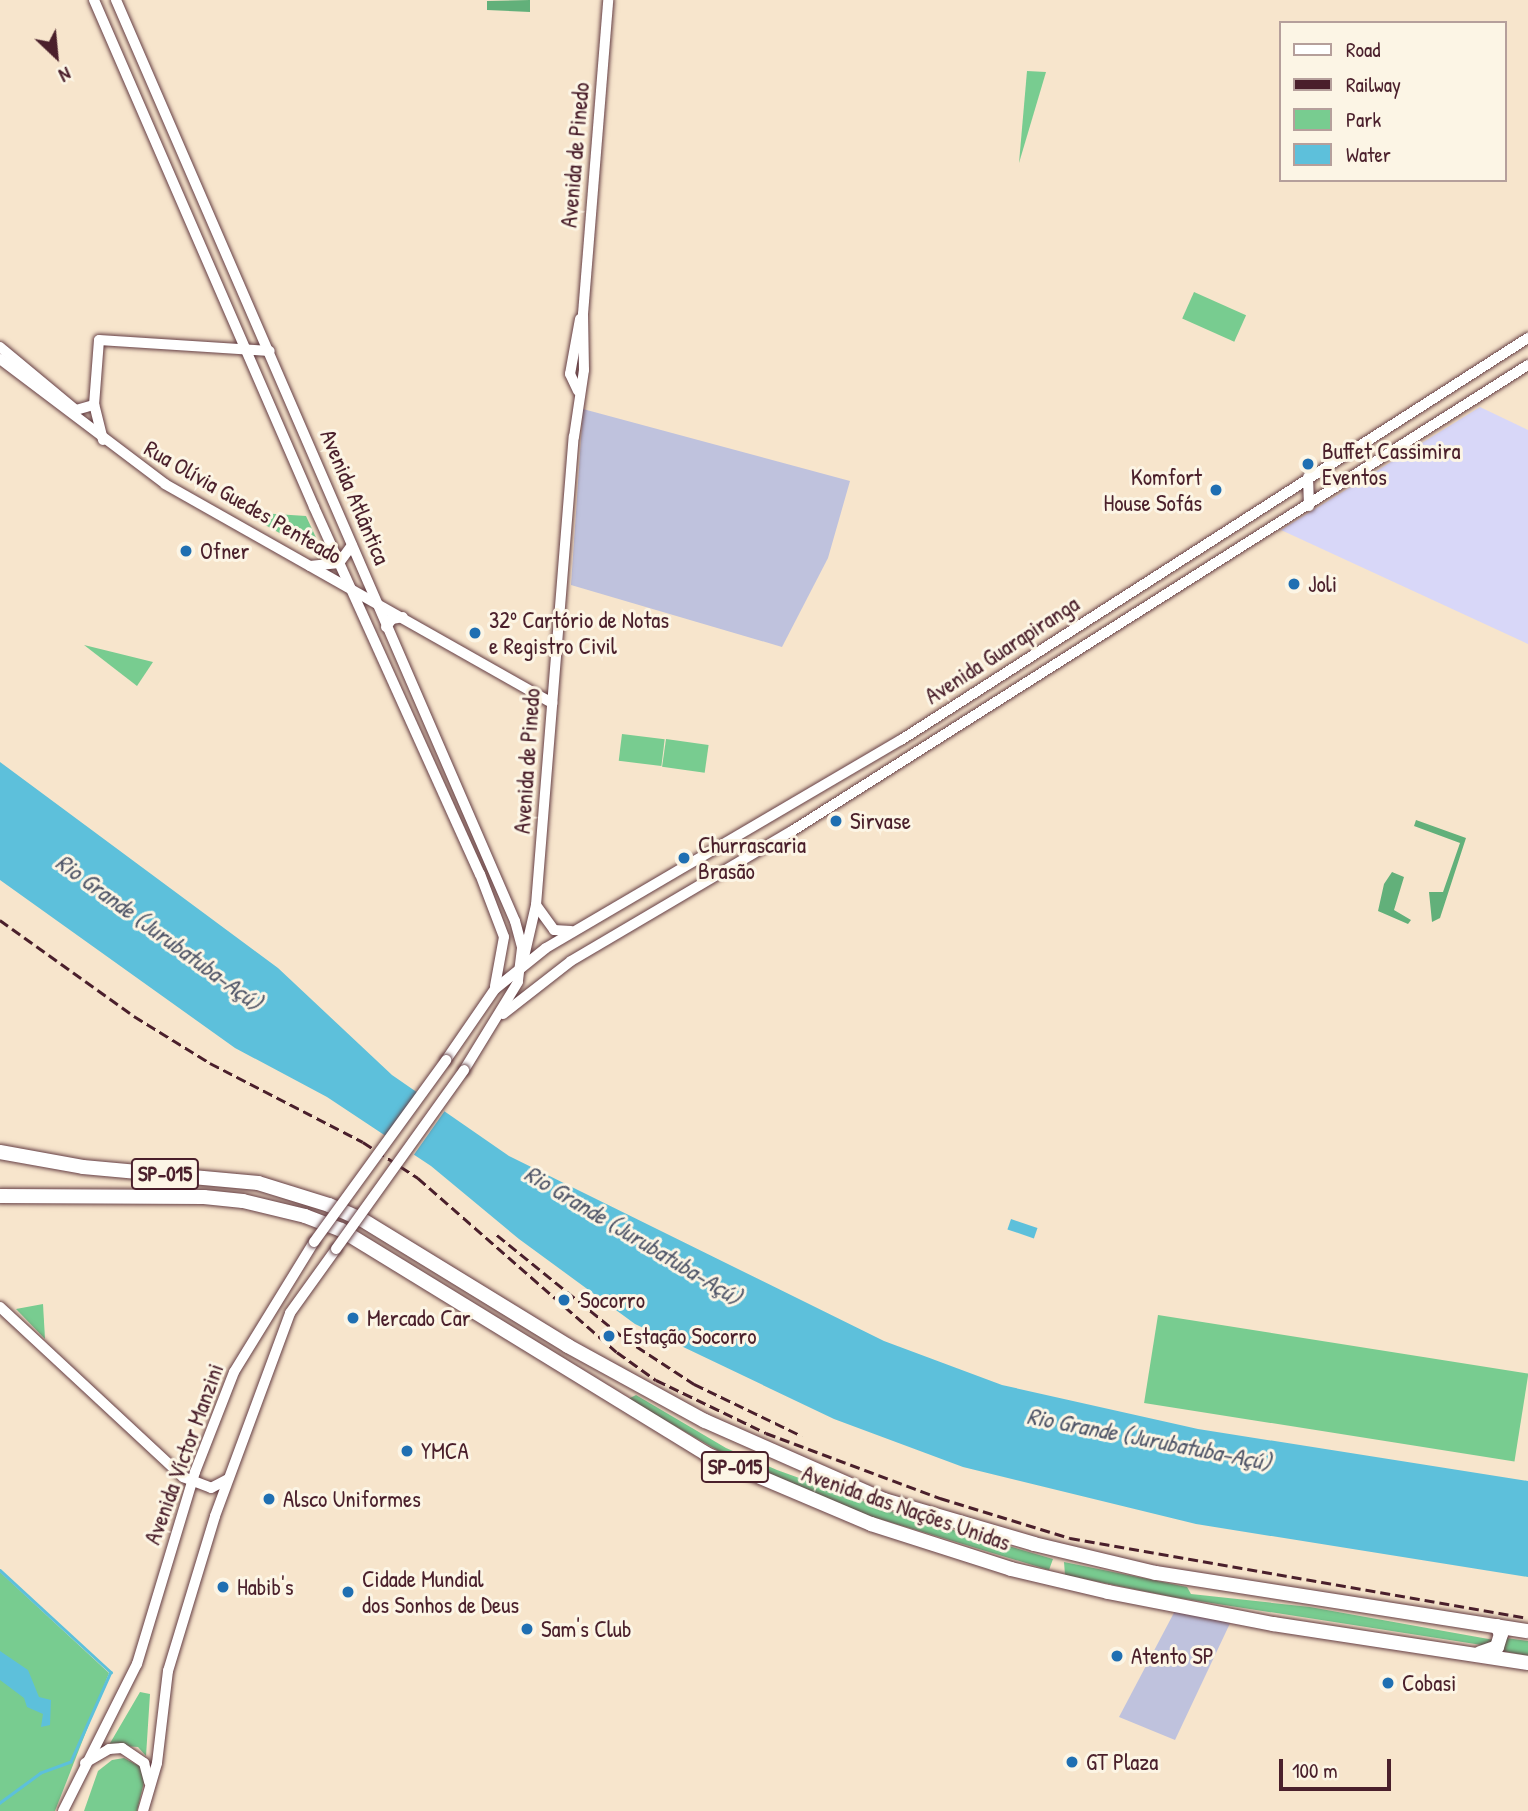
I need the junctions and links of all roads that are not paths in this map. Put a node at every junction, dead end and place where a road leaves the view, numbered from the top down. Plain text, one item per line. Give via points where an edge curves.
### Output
1 (94, 0) edge
2 (116, 0) edge
3 (608, 0) edge
4 (583, 314) junction
5 (1528, 338) edge
6 (0, 347) edge
7 (247, 348) junction
8 (270, 351) junction
9 (0, 359) edge
10 (1528, 365) edge
11 (578, 393) junction
12 (94, 405) junction
13 (105, 442) junction
14 (1308, 477) junction
15 (1309, 506) junction
16 (352, 545) junction
17 (339, 563) junction
18 (310, 566) junction
19 (350, 588) junction
20 (377, 603) junction
21 (403, 617) junction
22 (386, 627) junction
23 (552, 703) junction
24 (536, 905) junction
25 (578, 930) junction
26 (522, 963) junction
27 (495, 989) junction
28 (503, 1014) junction
29 (0, 1152) edge
30 (0, 1196) edge
31 (0, 1307) edge
32 (228, 1479) junction
33 (192, 1483) junction
34 (1497, 1626) junction
35 (1528, 1631) edge
36 (1475, 1653) junction
37 (1528, 1663) edge
38 (85, 1763) junction
39 (75, 1784) junction
40 (149, 1792) junction
41 (63, 1811) edge
42 (70, 1811) edge
43 (141, 1811) edge

1 - 7 main road, Avenida Atlântica
2 - 8 main road, Avenida Atlântica
3 - 4 main road, Avenida de Pinedo
4 - 11 main road, Avenida de Pinedo via 584,369
4 - 11 main road, Avenida de Pinedo via 570,374
5 - 14 main road, Avenida Guarapiranga
6 - 12 main road via 76,410
7 - 8 main road
7 - 12 main road via 99,340
7 - 17 main road, Avenida Atlântica
8 - 16 main road, Avenida Atlântica
9 - 13 main road, Rua Olívia Guedes Penteado
10 - 15 main road, Avenida Guarapiranga
11 - 23 main road, Avenida de Pinedo
12 - 13 main road
13 - 18 main road, Rua Olívia Guedes Penteado via 165,484
14 - 15 main road
14 - 25 main road, Avenida Guarapiranga via 901,740
15 - 28 main road, Avenida Guarapiranga via 792,831 571,961
16 - 17 main road
16 - 20 main road, Avenida Atlântica
17 - 18 main road
17 - 19 main road, Avenida Atlântica
18 - 19 main road, Rua Olívia Guedes Penteado
19 - 20 main road, Rua Olívia Guedes Penteado
19 - 27 main road, Avenida Atlântica via 501,925 504,950
20 - 21 main road, Rua Olívia Guedes Penteado
20 - 22 main road, Avenida Atlântica
21 - 22 main road via 392,619
21 - 23 main road, Rua Olívia Guedes Penteado
22 - 26 main road, Avenida Atlântica via 515,921
23 - 24 main road, Avenida de Pinedo
24 - 25 main road via 554,930
24 - 26 main road, Avenida de Pinedo
25 - 26 main road, Avenida Guarapiranga
26 - 27 main road, Avenida Guarapiranga
26 - 28 main road, Avenida Atlântica
27 - 33 main road, Avenida Víctor Manzini, bridge via 314,1242 244,1351
28 - 32 main road, bridge via 290,1313
29 - 34 highway, Avenida das Nações Unidas / SP-015 via 83,1167 258,1184 329,1205 361,1219 568,1346 694,1415 884,1500 1034,1544 1156,1573
30 - 36 highway, Avenida das Nações Unidas / SP-015 via 204,1197 243,1200 305,1216 341,1230 706,1454 871,1524 1011,1569 1098,1590 1298,1628
31 - 33 main road
32 - 33 main road via 211,1488
32 - 40 main road via 168,1671
33 - 38 main road, Avenida Víctor Manzini via 137,1664
34 - 35 highway, Avenida das Nações Unidas / SP-015
34 - 36 highway via 1501,1634 1497,1647
36 - 37 highway, Avenida das Nações Unidas / SP-015
38 - 39 main road, Avenida Víctor Manzini
38 - 40 main road via 109,1749 133,1751 144,1763
39 - 41 main road
39 - 42 main road
40 - 43 main road

